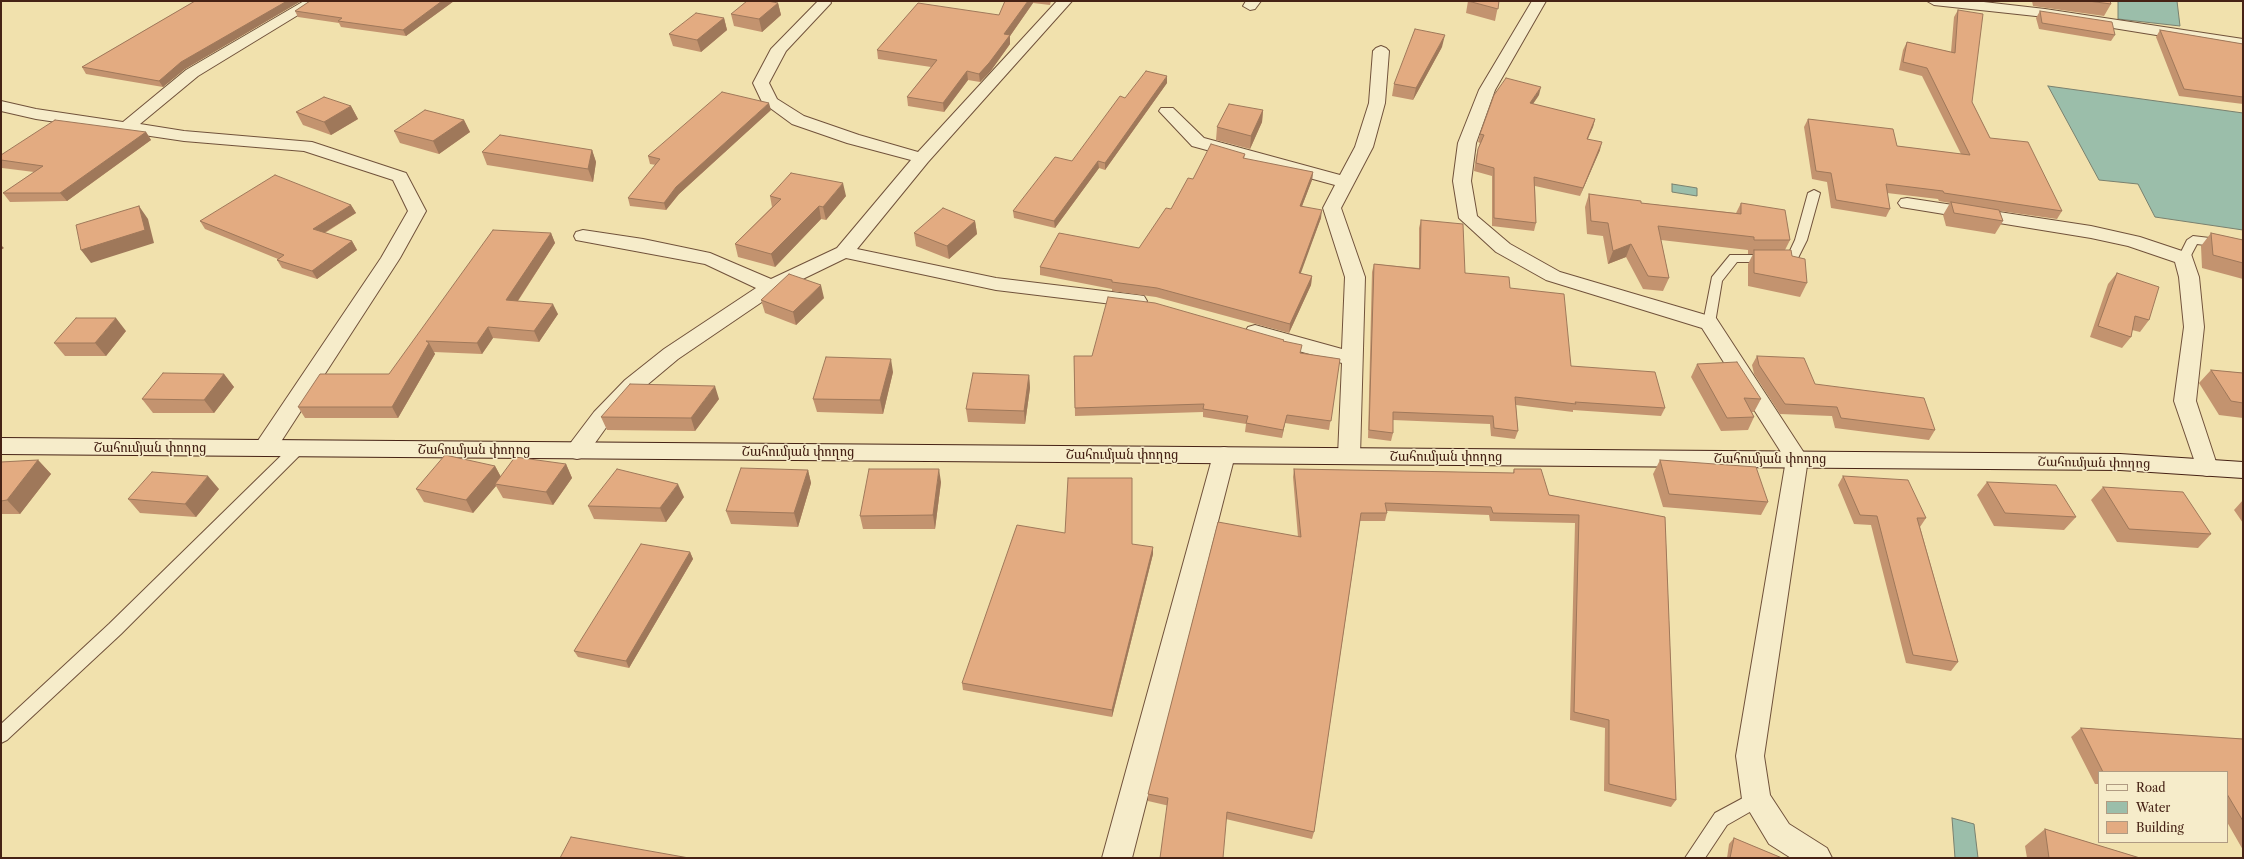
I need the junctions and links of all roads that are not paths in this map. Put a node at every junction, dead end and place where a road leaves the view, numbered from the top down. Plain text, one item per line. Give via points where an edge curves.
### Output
1 (314, 1) edge
2 (1065, 1) edge
3 (1539, 1) edge
4 (1934, 1) edge
5 (824, 3) dead end
6 (2243, 44) edge
7 (1381, 51) dead end
8 (1, 106) edge
9 (1167, 111) dead end
10 (127, 127) junction
11 (922, 158) junction
12 (1345, 182) junction
13 (1814, 193) dead end
14 (1907, 203) dead end
15 (583, 236) dead end
16 (2243, 246) edge
17 (844, 252) junction
18 (2184, 258) junction
19 (771, 287) junction
20 (1156, 304) edge
21 (1709, 322) junction
22 (1239, 327) edge
23 (1352, 359) junction
24 (1, 446) edge
25 (265, 448) junction
26 (297, 449) junction
27 (577, 450) junction
28 (1224, 455) junction
29 (1349, 456) junction
30 (1797, 459) junction
31 (2207, 468) junction
32 (2243, 470) edge
33 (1, 735) edge
34 (1756, 799) junction
35 (1117, 858) edge
36 (1694, 858) edge
37 (1817, 858) edge

1 - 10 street via 192,73
2 - 11 street
3 - 21 street via 1487,90 1467,144 1462,181 1468,218 1503,248 1554,276
4 - 6 street via 2045,13
5 - 11 street via 779,49 761,83 770,102 798,120 852,139
7 - 12 street via 1377,103 1373,118 1364,147
8 - 10 street via 36,114
9 - 12 street via 1198,142
10 - 25 street via 184,136 306,146 400,177 417,212 390,258
11 - 17 street
12 - 23 street via 1332,208 1355,277
13 - 21 lane via 1801,240 1792,259 1734,258 1716,280
14 - 18 street via 2091,232 2133,241
15 - 19 street via 710,259
16 - 18 lane via 2192,240
17 - 19 street
17 - 20 street via 996,284
18 - 31 street via 2189,277 2194,327 2185,401
19 - 27 street via 671,354 632,384
21 - 30 street
22 - 23 street
23 - 29 street
24 - 25 street, Շահումյան փողոց
25 - 26 street, Շահումյան փողոց
26 - 27 street, Շահումյան փողոց
26 - 33 lane via 121,623
27 - 28 street, Շահումյան փողոց
28 - 29 street, Շահումյան փողոց
28 - 35 street
29 - 30 street, Շահումյան փողոց
30 - 31 street, Շահումյան փողոց via 2120,462
30 - 34 street via 1750,756
31 - 32 street, Շահումյան փողոց
34 - 36 lane via 1721,819
34 - 37 street via 1779,834

